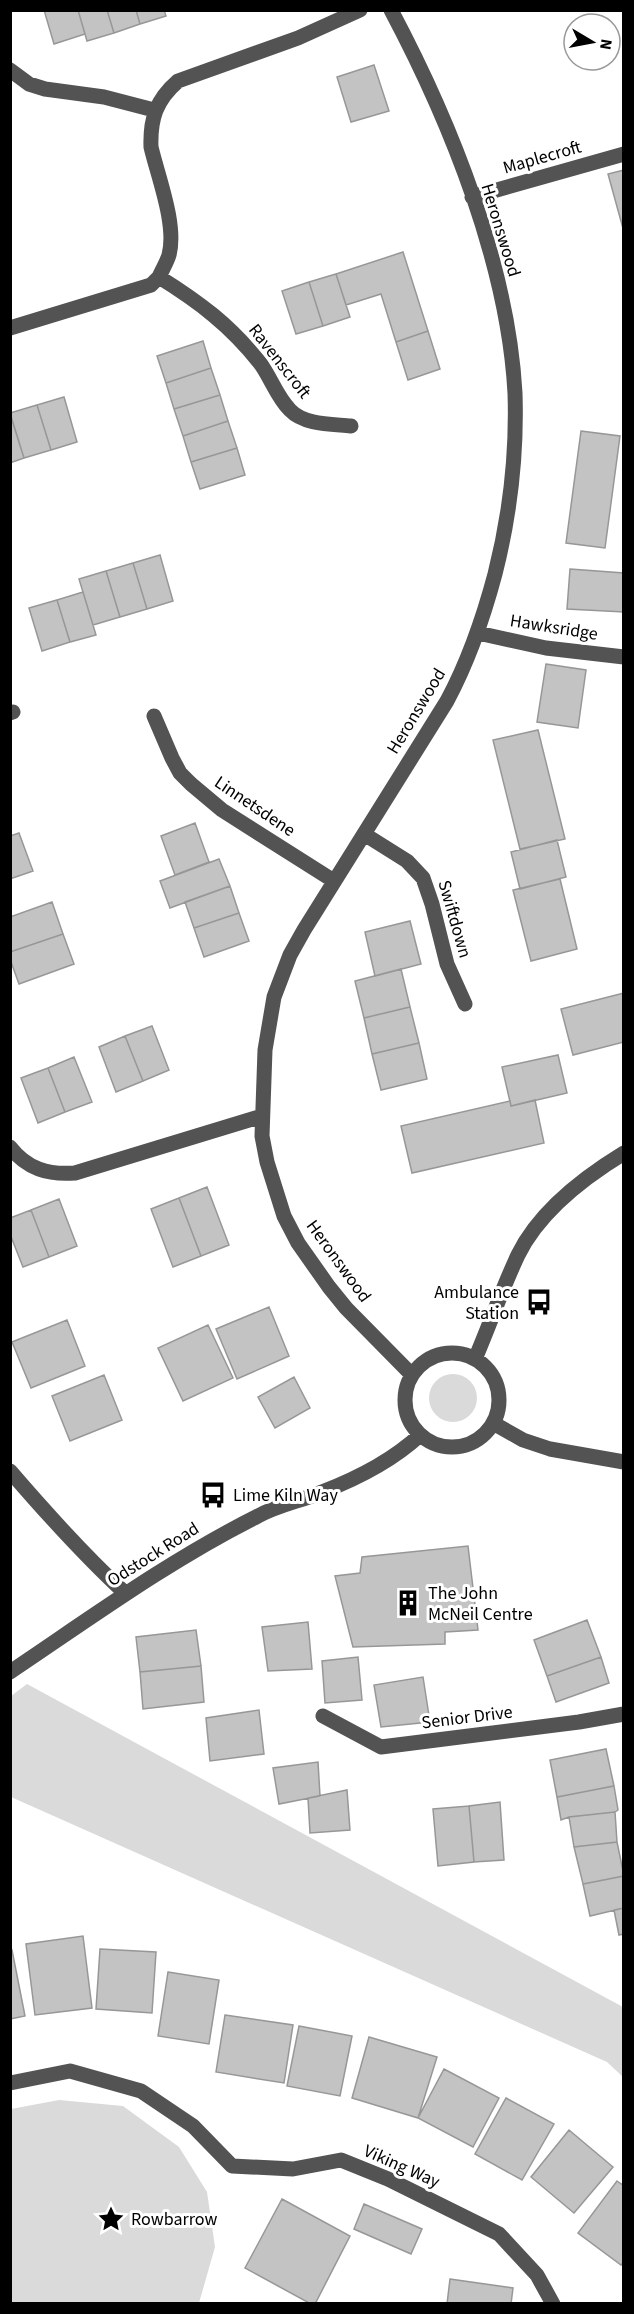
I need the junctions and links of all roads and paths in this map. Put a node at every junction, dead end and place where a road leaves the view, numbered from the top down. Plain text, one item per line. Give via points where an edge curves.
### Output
1 (360, 10) edge
2 (391, 10) edge
3 (10, 70) edge
4 (154, 110) junction
5 (624, 154) edge
6 (472, 197) junction
7 (159, 277) junction
8 (10, 328) edge
9 (351, 426) dead end
10 (478, 633) junction
11 (624, 657) edge
12 (154, 716) dead end
13 (364, 834) junction
14 (334, 881) junction
15 (465, 1004) dead end
16 (262, 1116) junction
17 (10, 1147) edge
18 (624, 1153) edge
19 (475, 1359) junction
20 (412, 1375) junction
21 (493, 1423) junction
22 (420, 1435) junction
23 (624, 1462) edge
24 (10, 1471) edge
25 (125, 1593) junction
26 (10, 1672) edge
27 (624, 1714) edge
28 (323, 1716) dead end
29 (10, 2083) edge
30 (553, 2304) edge

1 - 4 street via 298,38 177,81
2 - 6 street, Heronswood via 418,60
3 - 4 street via 29,84 45,89 104,97
4 - 7 street via 151,147 171,240
5 - 6 street, Maplecroft
6 - 10 street, Heronswood via 508,330 515,424 507,518
7 - 8 street via 151,285
7 - 9 street, Ravenscroft via 231,329 261,364 290,411 309,421
10 - 11 street, Hawksridge via 546,648
10 - 13 street, Heronswood via 447,701
12 - 14 street, Linnetsdene via 172,758 191,784 222,810
13 - 14 street, Heronswood
13 - 15 street, Swiftdown via 407,861 423,878 447,964
14 - 16 street, Heronswood via 299,938 274,997 265,1050
16 - 17 street via 75,1173 42,1172
16 - 20 street, Heronswood via 267,1162 284,1216 298,1243 346,1308
18 - 19 street via 580,1183 531,1235 519,1254
19 - 20 street via 461,1353 433,1356
19 - 21 street via 490,1374 499,1394
20 - 22 street via 404,1400 412,1425
21 - 22 street via 479,1438 460,1446 446,1447
21 - 23 street via 523,1440 550,1449
22 - 25 street, Odstock Road via 358,1476 260,1514
24 - 25 street via 50,1518
25 - 26 street, Odstock Road
27 - 28 street, Senior Drive via 381,1747
29 - 30 street, Viking Way via 70,2071 141,2091 193,2126 232,2166 293,2169 341,2160 388,2179 499,2234 537,2275

